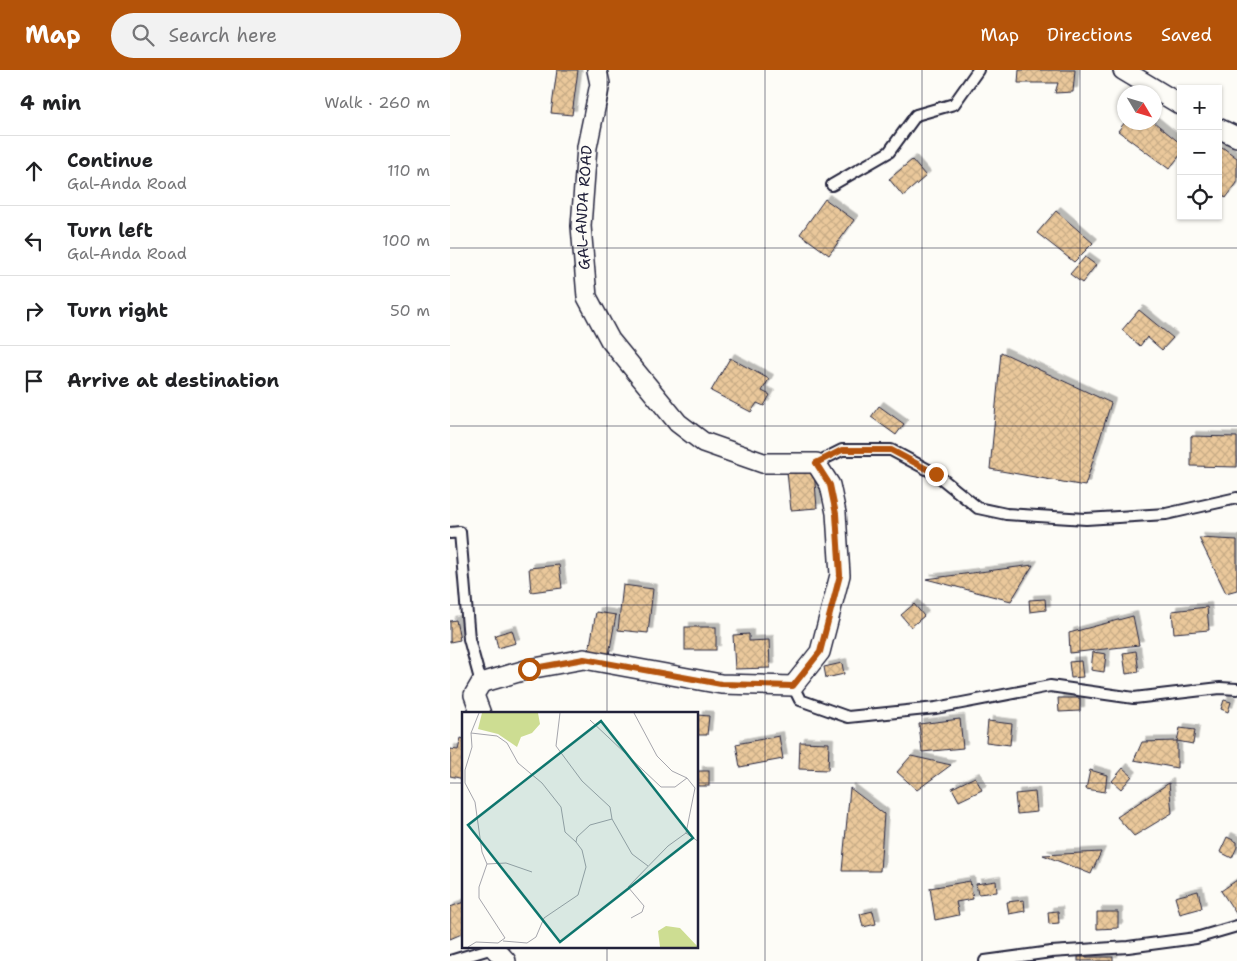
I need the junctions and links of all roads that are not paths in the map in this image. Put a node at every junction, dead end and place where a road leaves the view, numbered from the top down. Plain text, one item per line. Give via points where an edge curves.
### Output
1 (597, 70) edge
2 (978, 70) edge
3 (1123, 70) edge
4 (1177, 104) edge
5 (1222, 130) edge
6 (1237, 137) edge
7 (832, 185) dead end
8 (816, 463) junction
9 (1237, 498) edge
10 (450, 534) edge
11 (481, 683) junction
12 (793, 686) junction
13 (1237, 689) edge
14 (480, 712) edge
15 (1237, 926) edge
16 (490, 948) edge
17 (494, 948) edge
18 (450, 961) edge
19 (506, 961) edge
20 (985, 961) edge

1 - 8 street, GAL-ANDA ROAD via 600,84 587,147 581,226 587,297 610,340 678,423 703,442 763,463
2 - 7 lane via 954,104 916,115 889,152
3 - 4 street
5 - 6 street
8 - 9 lane via 842,450 891,450 936,474 978,508 1006,514 1086,519 1166,514
8 - 12 street via 830,485 836,514 840,575 820,652
10 - 11 lane via 460,532 469,640
11 - 12 street via 529,669 584,659 721,684
11 - 14 street via 474,694
12 - 13 lane via 800,700 848,717 936,708 1050,686 1134,698
15 - 20 lane via 1196,938
16 - 18 lane
17 - 19 street

